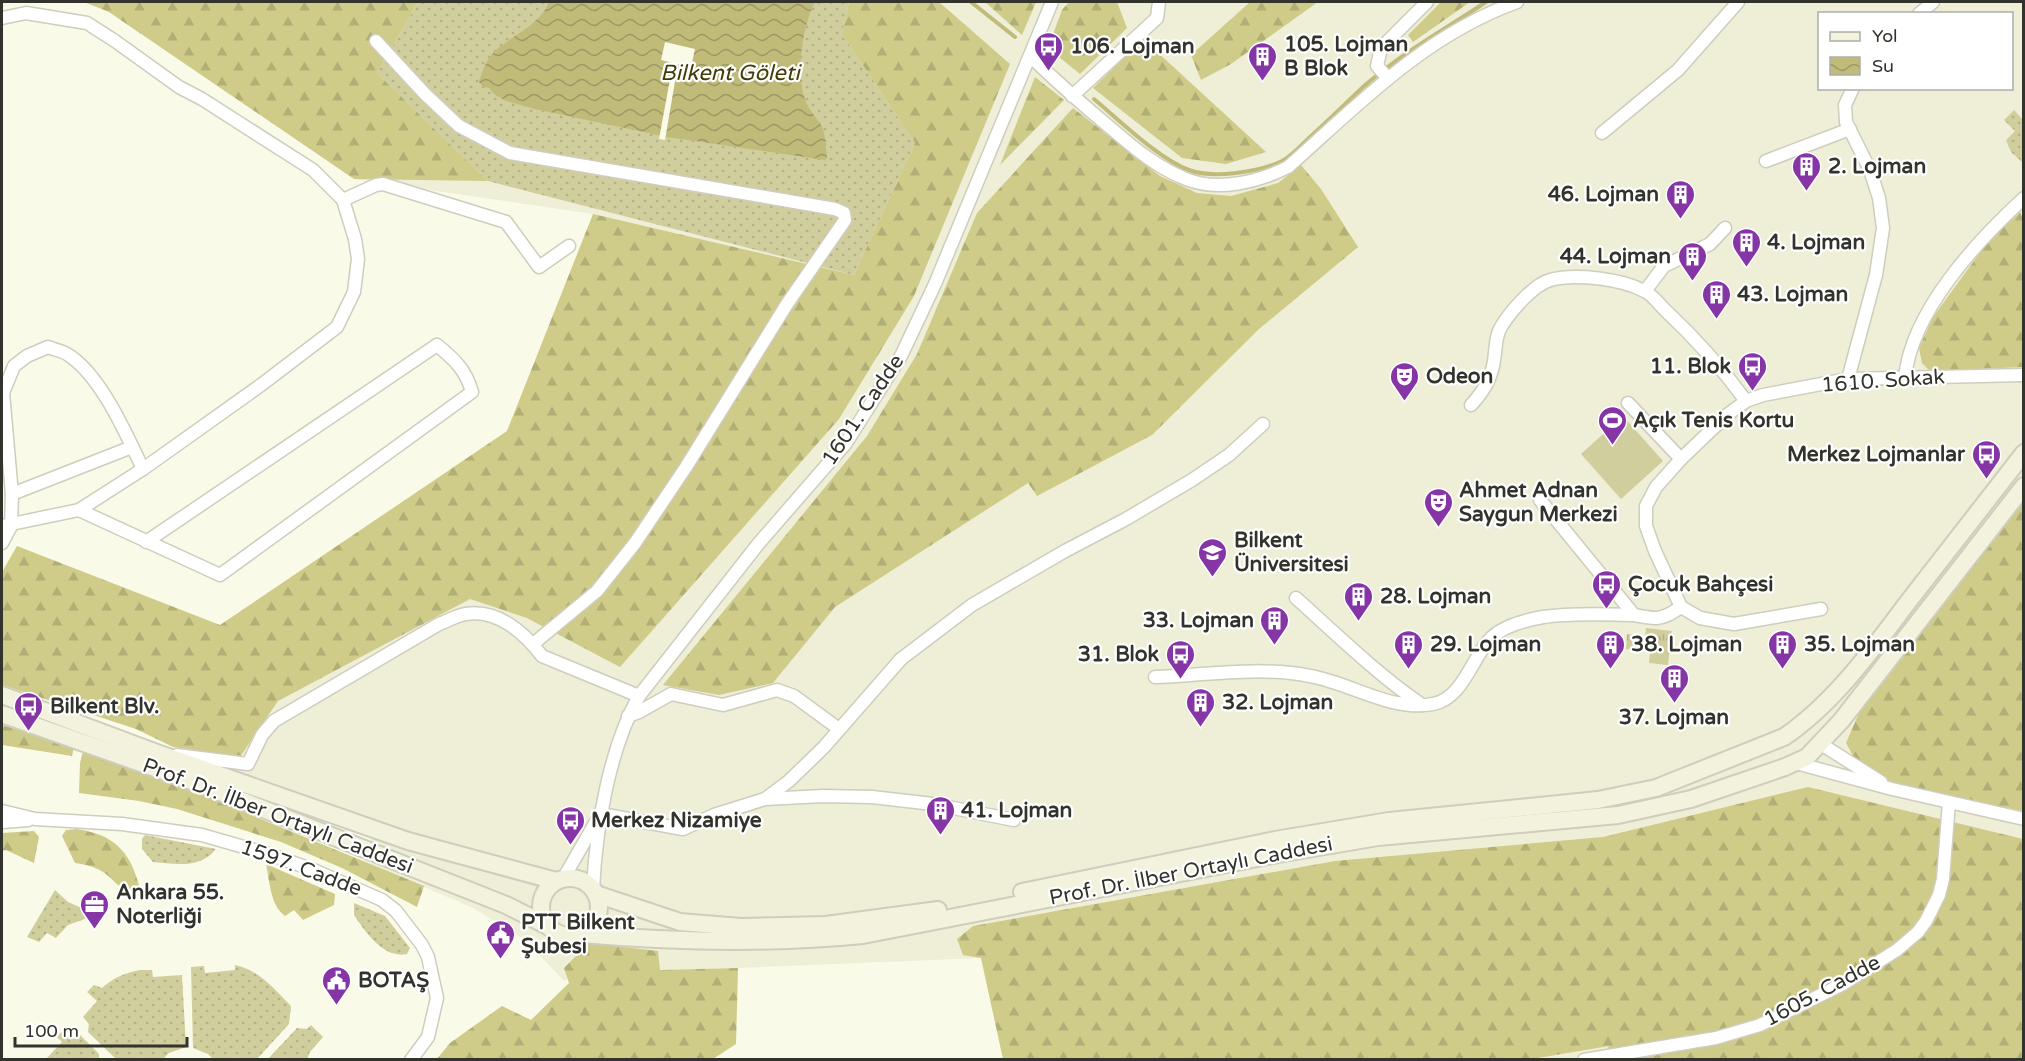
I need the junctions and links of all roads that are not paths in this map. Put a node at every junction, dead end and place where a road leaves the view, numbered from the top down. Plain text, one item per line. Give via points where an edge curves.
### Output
1 (1052, 2) edge
2 (1159, 2) edge
3 (1427, 2) edge
4 (1517, 2) edge
5 (1738, 2) edge
6 (1934, 2) edge
7 (1922, 12) edge
8 (2, 18) edge
9 (376, 41) dead end
10 (1030, 56) junction
11 (1383, 72) junction
12 (1852, 90) edge
13 (1072, 96) junction
14 (1850, 129) junction
15 (1602, 133) dead end
16 (1766, 161) dead end
17 (2024, 198) edge
18 (343, 200) junction
19 (1725, 228) dead end
20 (569, 246) dead end
21 (1645, 291) junction
22 (2024, 375) edge
23 (1905, 378) junction
24 (1848, 379) junction
25 (1746, 401) junction
26 (1628, 404) dead end
27 (1471, 405) dead end
28 (1263, 424) dead end
29 (132, 447) junction
30 (2024, 453) edge
31 (1681, 459) junction
32 (143, 469) junction
33 (2024, 486) edge
34 (12, 494) junction
35 (1540, 500) dead end
36 (79, 510) junction
37 (6, 526) edge
38 (146, 542) junction
39 (2, 543) edge
40 (1296, 598) dead end
41 (1681, 607) junction
42 (1821, 609) dead end
43 (1634, 615) junction
44 (533, 644) junction
45 (1155, 677) dead end
46 (2, 695) edge
47 (639, 696) junction
48 (1422, 705) junction
49 (2, 714) edge
50 (628, 716) junction
51 (1799, 727) junction
52 (839, 729) junction
53 (1784, 737) junction
54 (1821, 744) junction
55 (157, 753) junction
56 (1796, 763) junction
57 (1892, 789) junction
58 (765, 799) junction
59 (1949, 802) junction
60 (2, 810) edge
61 (601, 814) junction
62 (35, 819) junction
63 (2024, 819) edge
64 (1014, 820) dead end
65 (2, 822) edge
66 (369, 827) junction
67 (433, 848) junction
68 (362, 849) junction
69 (426, 874) junction
70 (560, 880) junction
71 (595, 891) junction
72 (550, 927) junction
73 (581, 934) junction
74 (411, 1059) edge
75 (1584, 1059) edge

1 - 10 street, 1601. Cadde
2 - 13 street via 1158,18
3 - 11 street via 1382,48
4 - 11 street via 1454,30
5 - 15 street via 1678,70
6 - 7 street
8 - 18 street via 26,13 87,23 179,87 313,170
9 - 44 street via 459,126 510,153 844,213 845,220 635,543 597,591
10 - 13 street
10 - 47 street, 1601. Cadde via 935,285 901,356 846,442 759,543
11 - 13 street via 1288,167 1268,177 1219,185 1187,180 1152,161
12 - 14 street via 1845,105
14 - 16 street
14 - 24 street via 1870,170 1883,228 1876,275
17 - 23 street via 1964,260 1932,306 1914,339
18 - 20 street via 383,184 506,222 539,267
18 - 32 street via 358,259 354,292 337,327
19 - 21 street via 1710,244 1664,266
21 - 25 street via 1724,371
21 - 27 street via 1610,279 1550,280 1539,286 1501,326 1491,378
22 - 23 street, 1610. Sokak
23 - 24 street, 1610. Sokak
24 - 25 street, 1610. Sokak via 1763,394
25 - 31 street, 1610. Sokak
26 - 31 street
28 - 52 street via 1229,455 1192,480 972,605 901,659
29 - 32 street
29 - 34 street
29 - 34 street via 90,376 69,355 48,347 14,366 3,393
30 - 51 street, Prof. Dr. İlber Ortaylı Caddesi via 1885,633 1830,698
31 - 41 street, 1610. Sokak via 1656,487 1646,506 1646,526
32 - 36 street
33 - 54 street, Prof. Dr. İlber Ortaylı Caddesi
34 - 37 street
35 - 43 street
36 - 37 street
36 - 38 street
37 - 39 street
38 - 38 street via 220,575 472,392 468,377 437,345
40 - 48 street via 1366,662
41 - 42 street via 1700,618 1734,624
41 - 43 street via 1657,618
43 - 48 street via 1553,616 1510,626 1492,637 1448,697
44 - 47 street via 542,656
44 - 55 street via 487,613 464,614 274,720 248,764
45 - 48 street via 1290,673 1312,676 1404,705
46 - 55 street, Prof. Dr. İlber Ortaylı Caddesi
47 - 50 street, 1601. Cadde
49 - 68 street, Prof. Dr. İlber Ortaylı Caddesi via 175,774
50 - 52 street via 670,694 723,705 777,690 794,696
50 - 61 street, 1601. Cadde
51 - 53 street, Prof. Dr. İlber Ortaylı Caddesi
51 - 54 street
52 - 58 street via 789,781
53 - 56 street via 1787,757
53 - 71 street, Prof. Dr. İlber Ortaylı Caddesi via 1656,788 1598,800 1389,821 1275,840 939,909 826,926 741,927 680,922
54 - 56 street, Prof. Dr. İlber Ortaylı Caddesi
54 - 57 street
55 - 66 street, Prof. Dr. İlber Ortaylı Caddesi
56 - 57 street
56 - 73 street, Prof. Dr. İlber Ortaylı Caddesi via 1691,800 1618,815 1378,837 863,935 814,940 724,940
57 - 59 street
58 - 61 street via 683,829
58 - 64 street via 872,797
59 - 63 street
59 - 75 street, 1605. Cadde via 1939,895 1918,932 1897,950 1843,984 1760,1024 1716,1038
60 - 62 street, 1597. Cadde
61 - 70 street, 1601. Cadde
61 - 71 street, 1601. Cadde via 594,851
62 - 65 street, 1597. Cadde
62 - 74 street, 1597. Cadde via 122,824 202,835 275,856 382,900 396,911 422,945 438,998 428,1037
66 - 67 street, Prof. Dr. İlber Ortaylı Caddesi
66 - 68 street
67 - 69 street
67 - 70 street, Prof. Dr. İlber Ortaylı Caddesi
68 - 69 street, Prof. Dr. İlber Ortaylı Caddesi
69 - 72 street, Prof. Dr. İlber Ortaylı Caddesi
70 - 71 street, Prof. Dr. İlber Ortaylı Caddesi via 579,879
70 - 72 street via 544,894 542,903 544,920
71 - 73 street via 597,917
72 - 73 street, Prof. Dr. İlber Ortaylı Caddesi via 564,935

